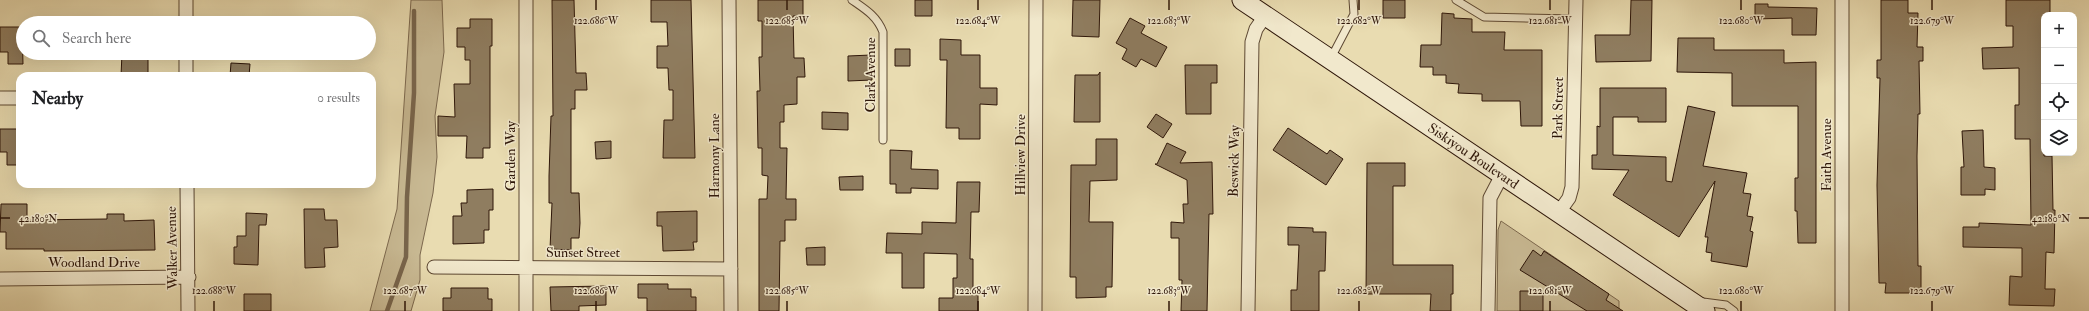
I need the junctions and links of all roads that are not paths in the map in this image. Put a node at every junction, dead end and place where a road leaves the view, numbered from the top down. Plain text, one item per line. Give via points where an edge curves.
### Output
1 (186, 0) edge
2 (526, 0) edge
3 (730, 0) edge
4 (852, 0) edge
5 (1036, 0) edge
6 (1242, 0) edge
7 (1353, 0) edge
8 (1456, 0) edge
9 (1576, 0) edge
10 (1842, 0) edge
11 (186, 16) edge
12 (1265, 16) junction
13 (1575, 19) junction
14 (1331, 58) junction
15 (186, 60) edge
16 (186, 72) edge
17 (0, 98) edge
18 (16, 98) edge
19 (883, 140) dead end
20 (1502, 175) junction
21 (187, 188) edge
22 (1560, 212) junction
23 (434, 267) dead end
24 (526, 268) junction
25 (731, 269) junction
26 (189, 277) junction
27 (0, 279) edge
28 (1698, 306) edge
29 (188, 311) edge
30 (526, 311) edge
31 (731, 311) edge
32 (1035, 311) edge
33 (1248, 311) edge
34 (1488, 311) edge
35 (1734, 311) edge
36 (1842, 311) edge

1 - 11 street
2 - 24 street, Garden Way
3 - 25 street, Harmony Lane
4 - 19 lane, Clark Avenue via 876,18 882,32
5 - 32 street, Hillview Drive
6 - 12 main road, Siskiyou Boulevard
7 - 14 lane via 1354,14
8 - 13 lane via 1484,17
9 - 13 street, Park Street
10 - 36 street, Faith Avenue
12 - 14 main road, Siskiyou Boulevard
12 - 33 street, Beswick Way via 1256,29 1252,42
13 - 22 street, Park Street via 1572,187 1569,198
14 - 20 main road, Siskiyou Boulevard
15 - 16 street
17 - 18 street
20 - 22 main road, Siskiyou Boulevard
20 - 34 street via 1490,198
21 - 26 street, Walker Avenue
22 - 28 main road, Siskiyou Boulevard
23 - 24 street, Sunset Street
24 - 25 street, Sunset Street
24 - 30 street, Garden Way
25 - 31 street, Harmony Lane
26 - 27 street, Woodland Drive
26 - 29 street, Walker Avenue
28 - 35 lane via 1726,305

